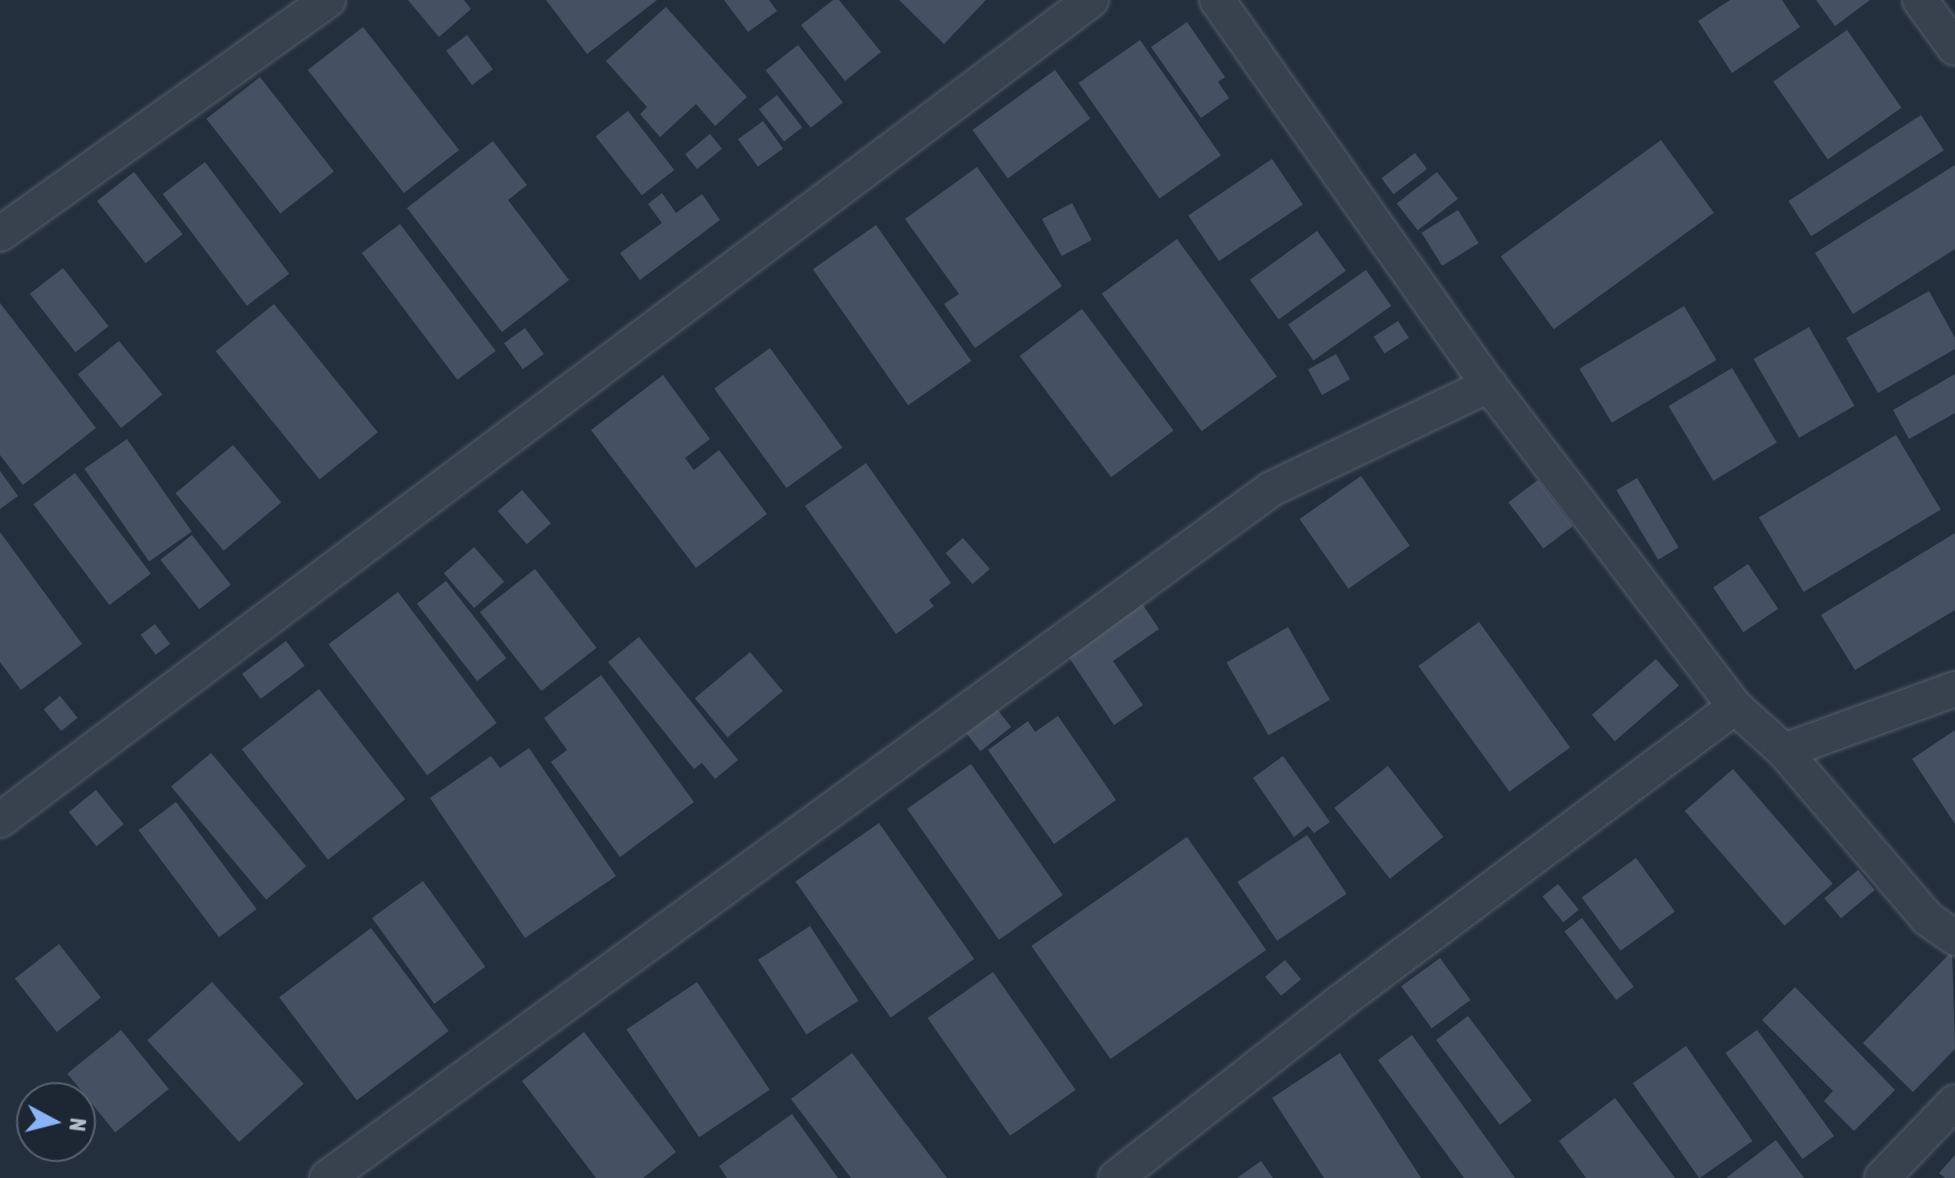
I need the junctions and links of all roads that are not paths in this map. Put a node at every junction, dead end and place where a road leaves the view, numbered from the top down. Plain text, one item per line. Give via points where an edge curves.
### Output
1 (328, 0) edge
2 (1091, 0) edge
3 (1217, 0) edge
4 (1920, 0) edge
5 (1955, 48) edge
6 (0, 234) edge
7 (1489, 385) junction
8 (1955, 689) edge
9 (1735, 707) junction
10 (1784, 751) junction
11 (0, 820) edge
12 (1955, 938) edge
13 (1955, 1102) edge
14 (327, 1178) edge
15 (1116, 1178) edge
16 (1882, 1178) edge

1 - 6 street
2 - 11 street
3 - 7 street
4 - 5 street
7 - 9 street
7 - 14 street via 1271,489
8 - 10 street
9 - 10 street
9 - 15 street via 1339,1003
10 - 12 street via 1928,919
13 - 16 street

